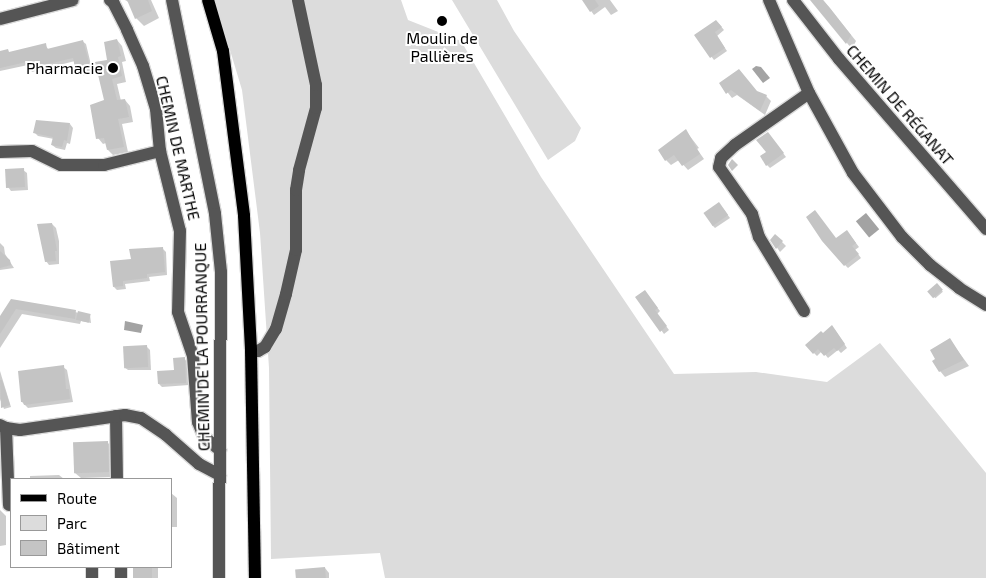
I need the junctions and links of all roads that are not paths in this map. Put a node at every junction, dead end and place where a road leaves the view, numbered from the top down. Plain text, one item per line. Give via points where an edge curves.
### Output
1 (73, 0) edge
2 (110, 0) edge
3 (172, 0) edge
4 (200, 0) edge
5 (208, 0) edge
6 (298, 0) edge
7 (769, 0) edge
8 (792, 0) edge
9 (0, 19) edge
10 (809, 93) junction
11 (229, 97) junction
12 (160, 151) junction
13 (0, 152) edge
14 (986, 230) edge
15 (986, 304) edge
16 (804, 311) dead end
17 (251, 351) junction
18 (116, 416) junction
19 (3, 427) edge
20 (220, 450) junction
21 (220, 476) junction
22 (117, 478) edge
23 (9, 505) dead end
24 (219, 578) edge
25 (255, 578) edge

1 - 9 street
2 - 12 street, CHEMIN DE MARTHE via 143,66 156,110
3 - 20 street, CHEMIN DE LA POURRANQUE via 216,214 221,272
4 - 11 main road
5 - 11 main road via 223,51
6 - 17 street via 316,85 316,108 299,170 296,250 286,294 276,329 265,347
7 - 10 street
8 - 14 street, CHEMIN DE RÉGANAT
10 - 15 street via 853,172 902,237 938,270
10 - 16 street via 736,145 721,158 719,167 752,214 759,237
11 - 17 main road via 244,216
12 - 13 street via 104,165 61,165 32,151
12 - 20 street, CHEMIN DE MARTHE via 180,231 178,312 193,356 198,422 204,437
17 - 25 main road
18 - 19 street via 20,430
18 - 21 street via 141,418 199,464
18 - 22 street
19 - 23 street
20 - 21 street, CHEMIN DE LA POURRANQUE
21 - 24 street, CHEMIN DE LA POURRANQUE

